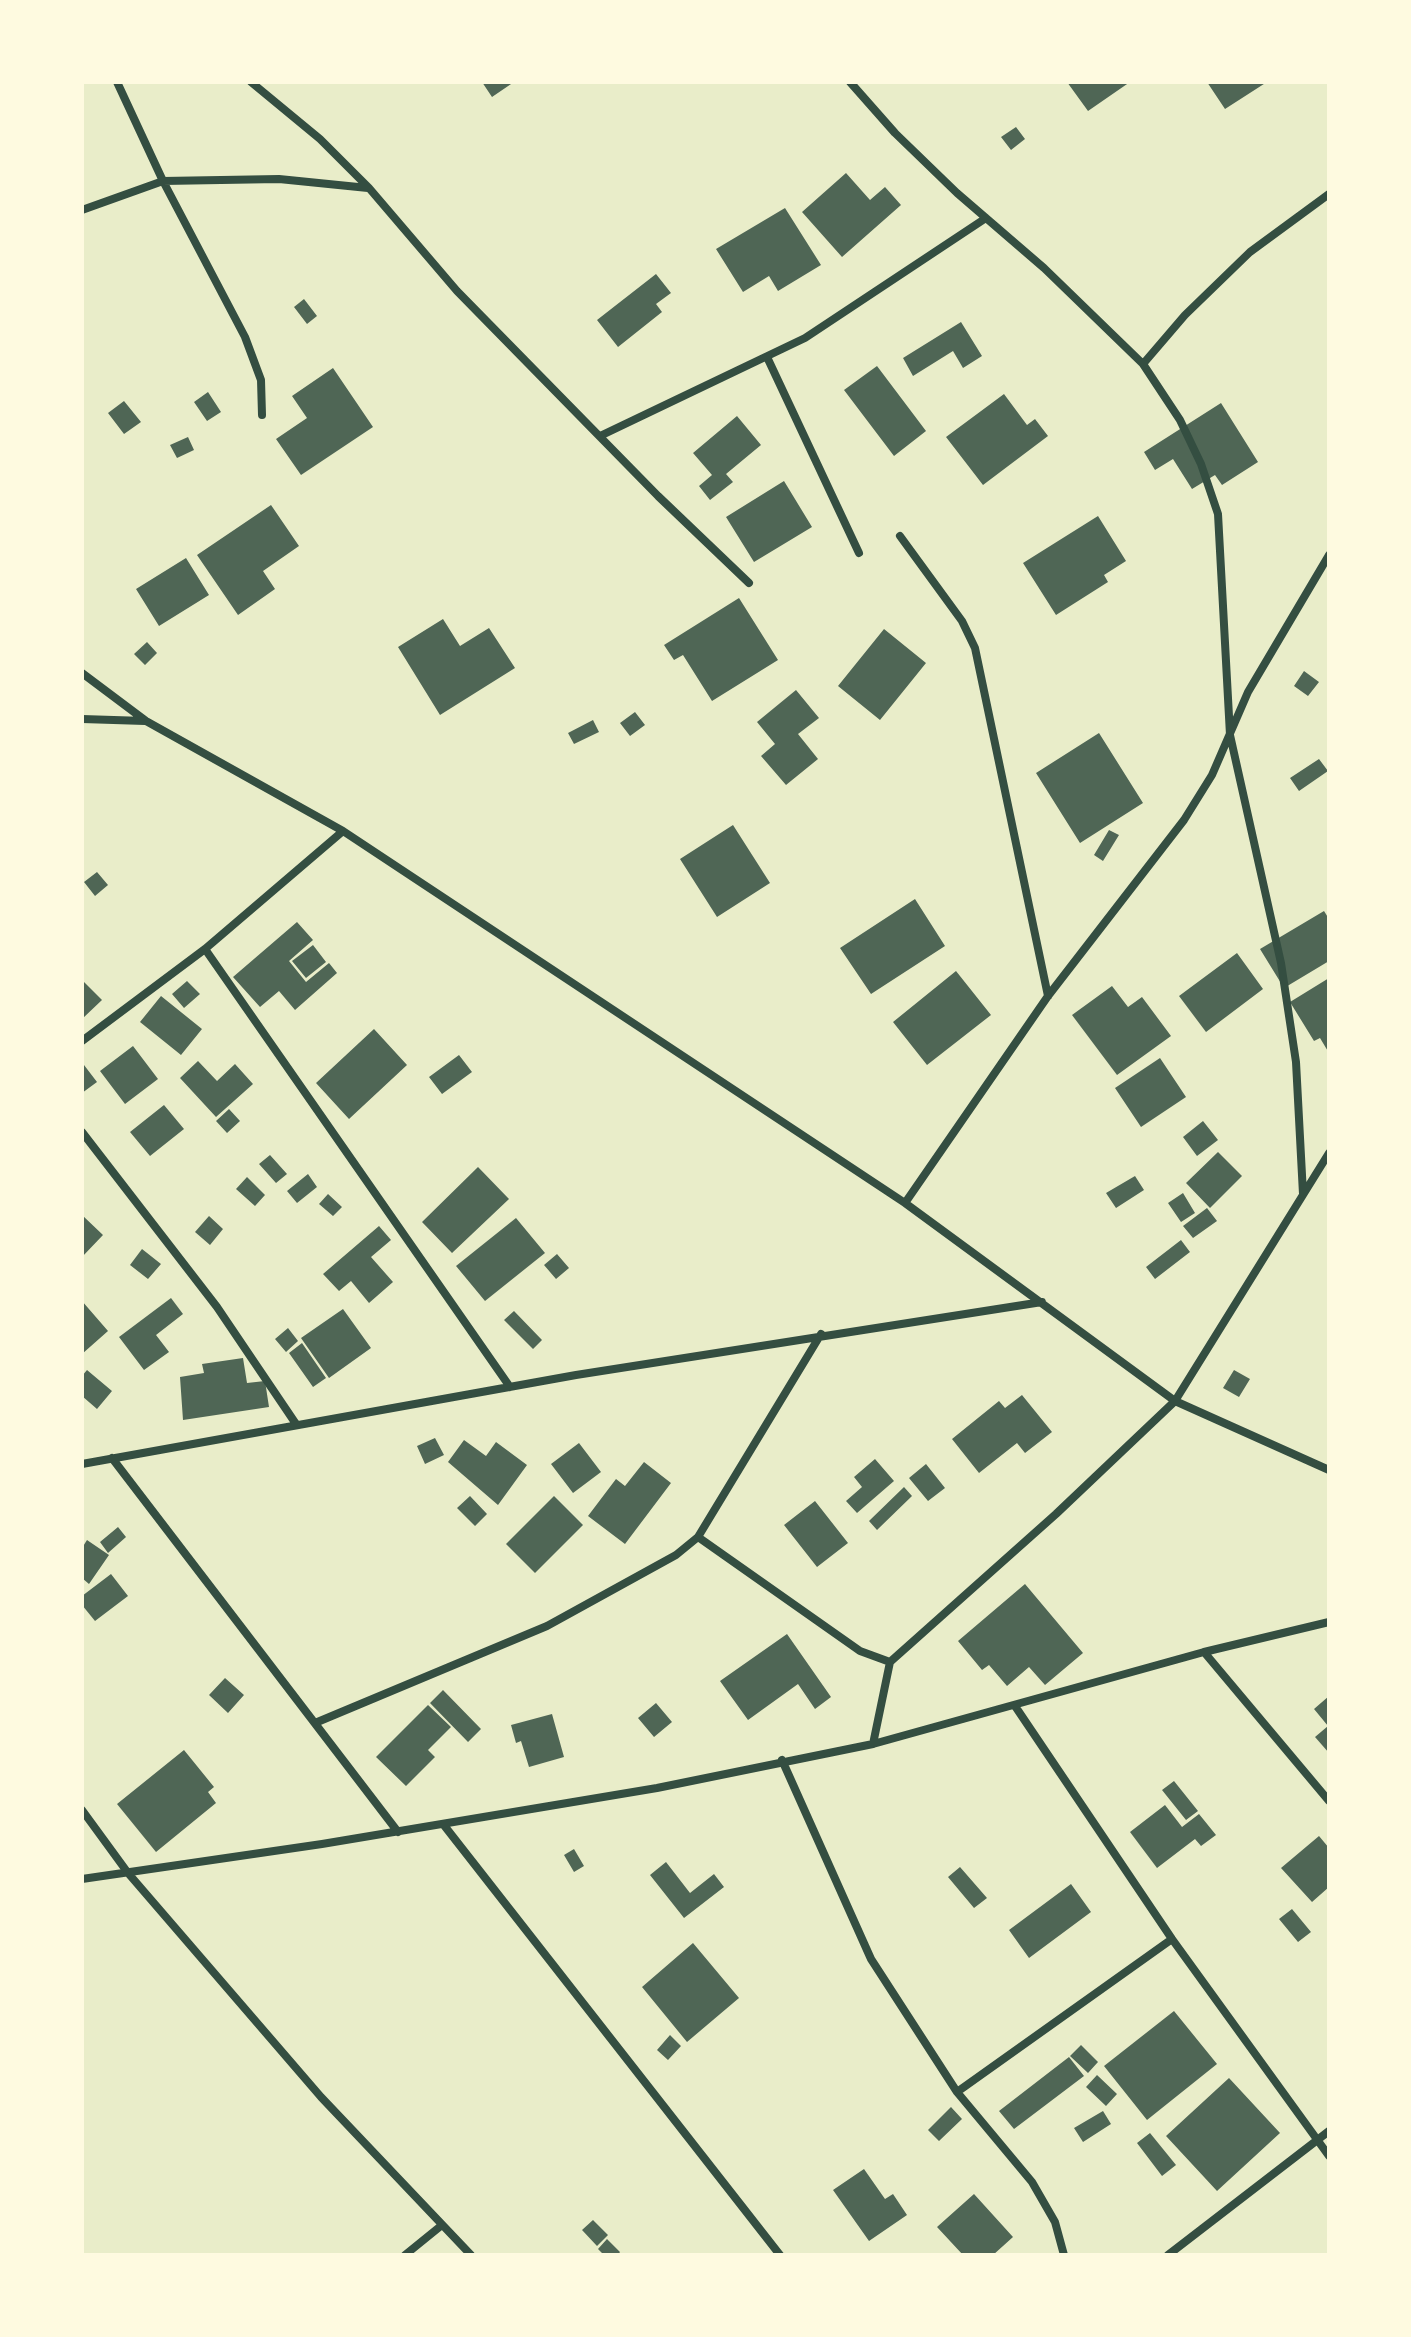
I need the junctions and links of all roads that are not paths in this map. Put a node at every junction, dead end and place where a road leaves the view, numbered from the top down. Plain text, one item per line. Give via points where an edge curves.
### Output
1 (117, 82) edge
2 (251, 82) edge
3 (850, 82) edge
4 (163, 181) junction
5 (369, 188) junction
6 (1329, 194) edge
7 (82, 210) edge
8 (986, 218) junction
9 (767, 357) junction
10 (1143, 364) junction
11 (262, 415) dead end
12 (600, 436) junction
13 (900, 536) dead end
14 (859, 553) dead end
15 (1329, 555) edge
16 (749, 583) dead end
17 (82, 673) edge
18 (82, 719) edge
19 (146, 721) junction
20 (1230, 735) junction
21 (343, 831) junction
22 (205, 949) junction
23 (1048, 996) junction
24 (82, 1041) edge
25 (82, 1132) edge
26 (1329, 1153) edge
27 (1303, 1194) junction
28 (905, 1203) junction
29 (1042, 1302) junction
30 (821, 1334) junction
31 (510, 1387) junction
32 (1175, 1401) junction
33 (296, 1424) junction
34 (112, 1458) junction
35 (84, 1461) edge
36 (1329, 1470) edge
37 (698, 1537) junction
38 (1329, 1622) edge
39 (1204, 1652) junction
40 (890, 1662) junction
41 (1015, 1706) junction
42 (315, 1723) junction
43 (873, 1744) junction
44 (782, 1760) junction
45 (1329, 1801) edge
46 (82, 1810) edge
47 (443, 1824) junction
48 (398, 1832) junction
49 (128, 1873) junction
50 (82, 1879) edge
51 (1172, 1939) junction
52 (957, 2092) junction
53 (1329, 2131) edge
54 (1317, 2140) junction
55 (1329, 2156) edge
56 (442, 2225) junction
57 (405, 2255) edge
58 (471, 2255) edge
59 (780, 2255) edge
60 (1064, 2255) edge
61 (1168, 2255) edge

1 - 4 street
2 - 5 street
3 - 8 street via 895,133
4 - 5 street via 279,179
4 - 7 street
4 - 11 street via 245,337 261,380
5 - 12 street via 457,291
6 - 10 street via 1250,252
8 - 9 street via 805,338
8 - 10 street
9 - 12 street
9 - 14 street
10 - 20 street via 1180,420 1218,514
12 - 16 street
13 - 23 street via 947,598 975,648
15 - 20 street via 1248,692
17 - 19 street
18 - 19 street
19 - 21 street
20 - 23 street via 1184,820
20 - 27 street via 1281,963 1296,1062
21 - 22 street
21 - 28 street
22 - 24 street
22 - 31 street
23 - 28 street
25 - 33 street via 217,1307
26 - 27 street
27 - 32 street
28 - 29 street
29 - 30 street
29 - 32 street
30 - 31 street
30 - 37 street
31 - 33 street
32 - 36 street
32 - 40 street
33 - 34 street
34 - 35 street
34 - 42 street
37 - 40 street via 860,1651
37 - 42 street via 676,1555 547,1626
38 - 39 street
39 - 41 street
39 - 45 street
40 - 43 street
41 - 43 street
41 - 51 street
42 - 48 street
43 - 44 street
44 - 47 street via 657,1788
44 - 52 street via 871,1959
46 - 49 street
47 - 48 street
47 - 59 street
48 - 49 street
49 - 50 street
49 - 56 street via 321,2097
51 - 52 street
51 - 54 street
52 - 60 street via 1032,2182 1055,2222
53 - 54 street
54 - 55 street
54 - 61 street
56 - 57 street
56 - 58 street

